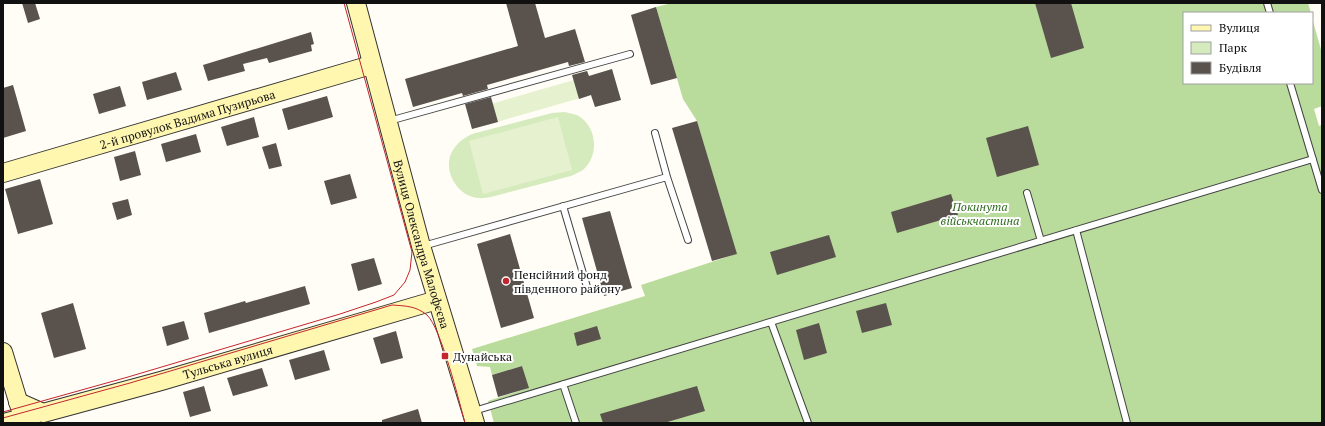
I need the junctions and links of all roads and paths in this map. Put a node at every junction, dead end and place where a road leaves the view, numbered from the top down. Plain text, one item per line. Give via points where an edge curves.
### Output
1 (356, 3) edge
2 (630, 54) dead end
3 (371, 65) junction
4 (1290, 84) edge
5 (388, 122) junction
6 (655, 133) dead end
7 (1313, 159) junction
8 (3, 173) edge
9 (667, 177) junction
10 (1322, 190) edge
11 (1027, 193) dead end
12 (563, 206) junction
13 (1076, 230) junction
14 (688, 240) dead end
15 (1041, 241) junction
16 (421, 246) junction
17 (587, 287) dead end
18 (437, 300) junction
19 (771, 322) junction
20 (3, 352) edge
21 (563, 384) junction
22 (15, 409) edge
23 (474, 417) edge
24 (4, 423) edge
25 (576, 423) edge
26 (808, 423) edge
27 (1127, 423) edge

1 - 3 street
2 - 5 lane
3 - 5 street, Вулиця Олександра Малофєєва
3 - 8 street, 2-й провулок Вадима Пузирьова
4 - 7 lane
5 - 16 street, Вулиця Олександра Малофєєва
6 - 9 lane
7 - 10 lane
7 - 13 lane
9 - 12 lane
9 - 14 lane
11 - 15 lane
12 - 16 lane
12 - 17 lane
13 - 15 lane
13 - 27 lane
15 - 19 lane
16 - 18 street, Вулиця Олександра Малофєєва
18 - 22 street, Тульська вулиця via 43,413
18 - 23 street, Вулиця Олександра Малофєєва
19 - 21 lane
19 - 26 lane
20 - 22 street
21 - 23 lane
21 - 25 lane
22 - 24 street

